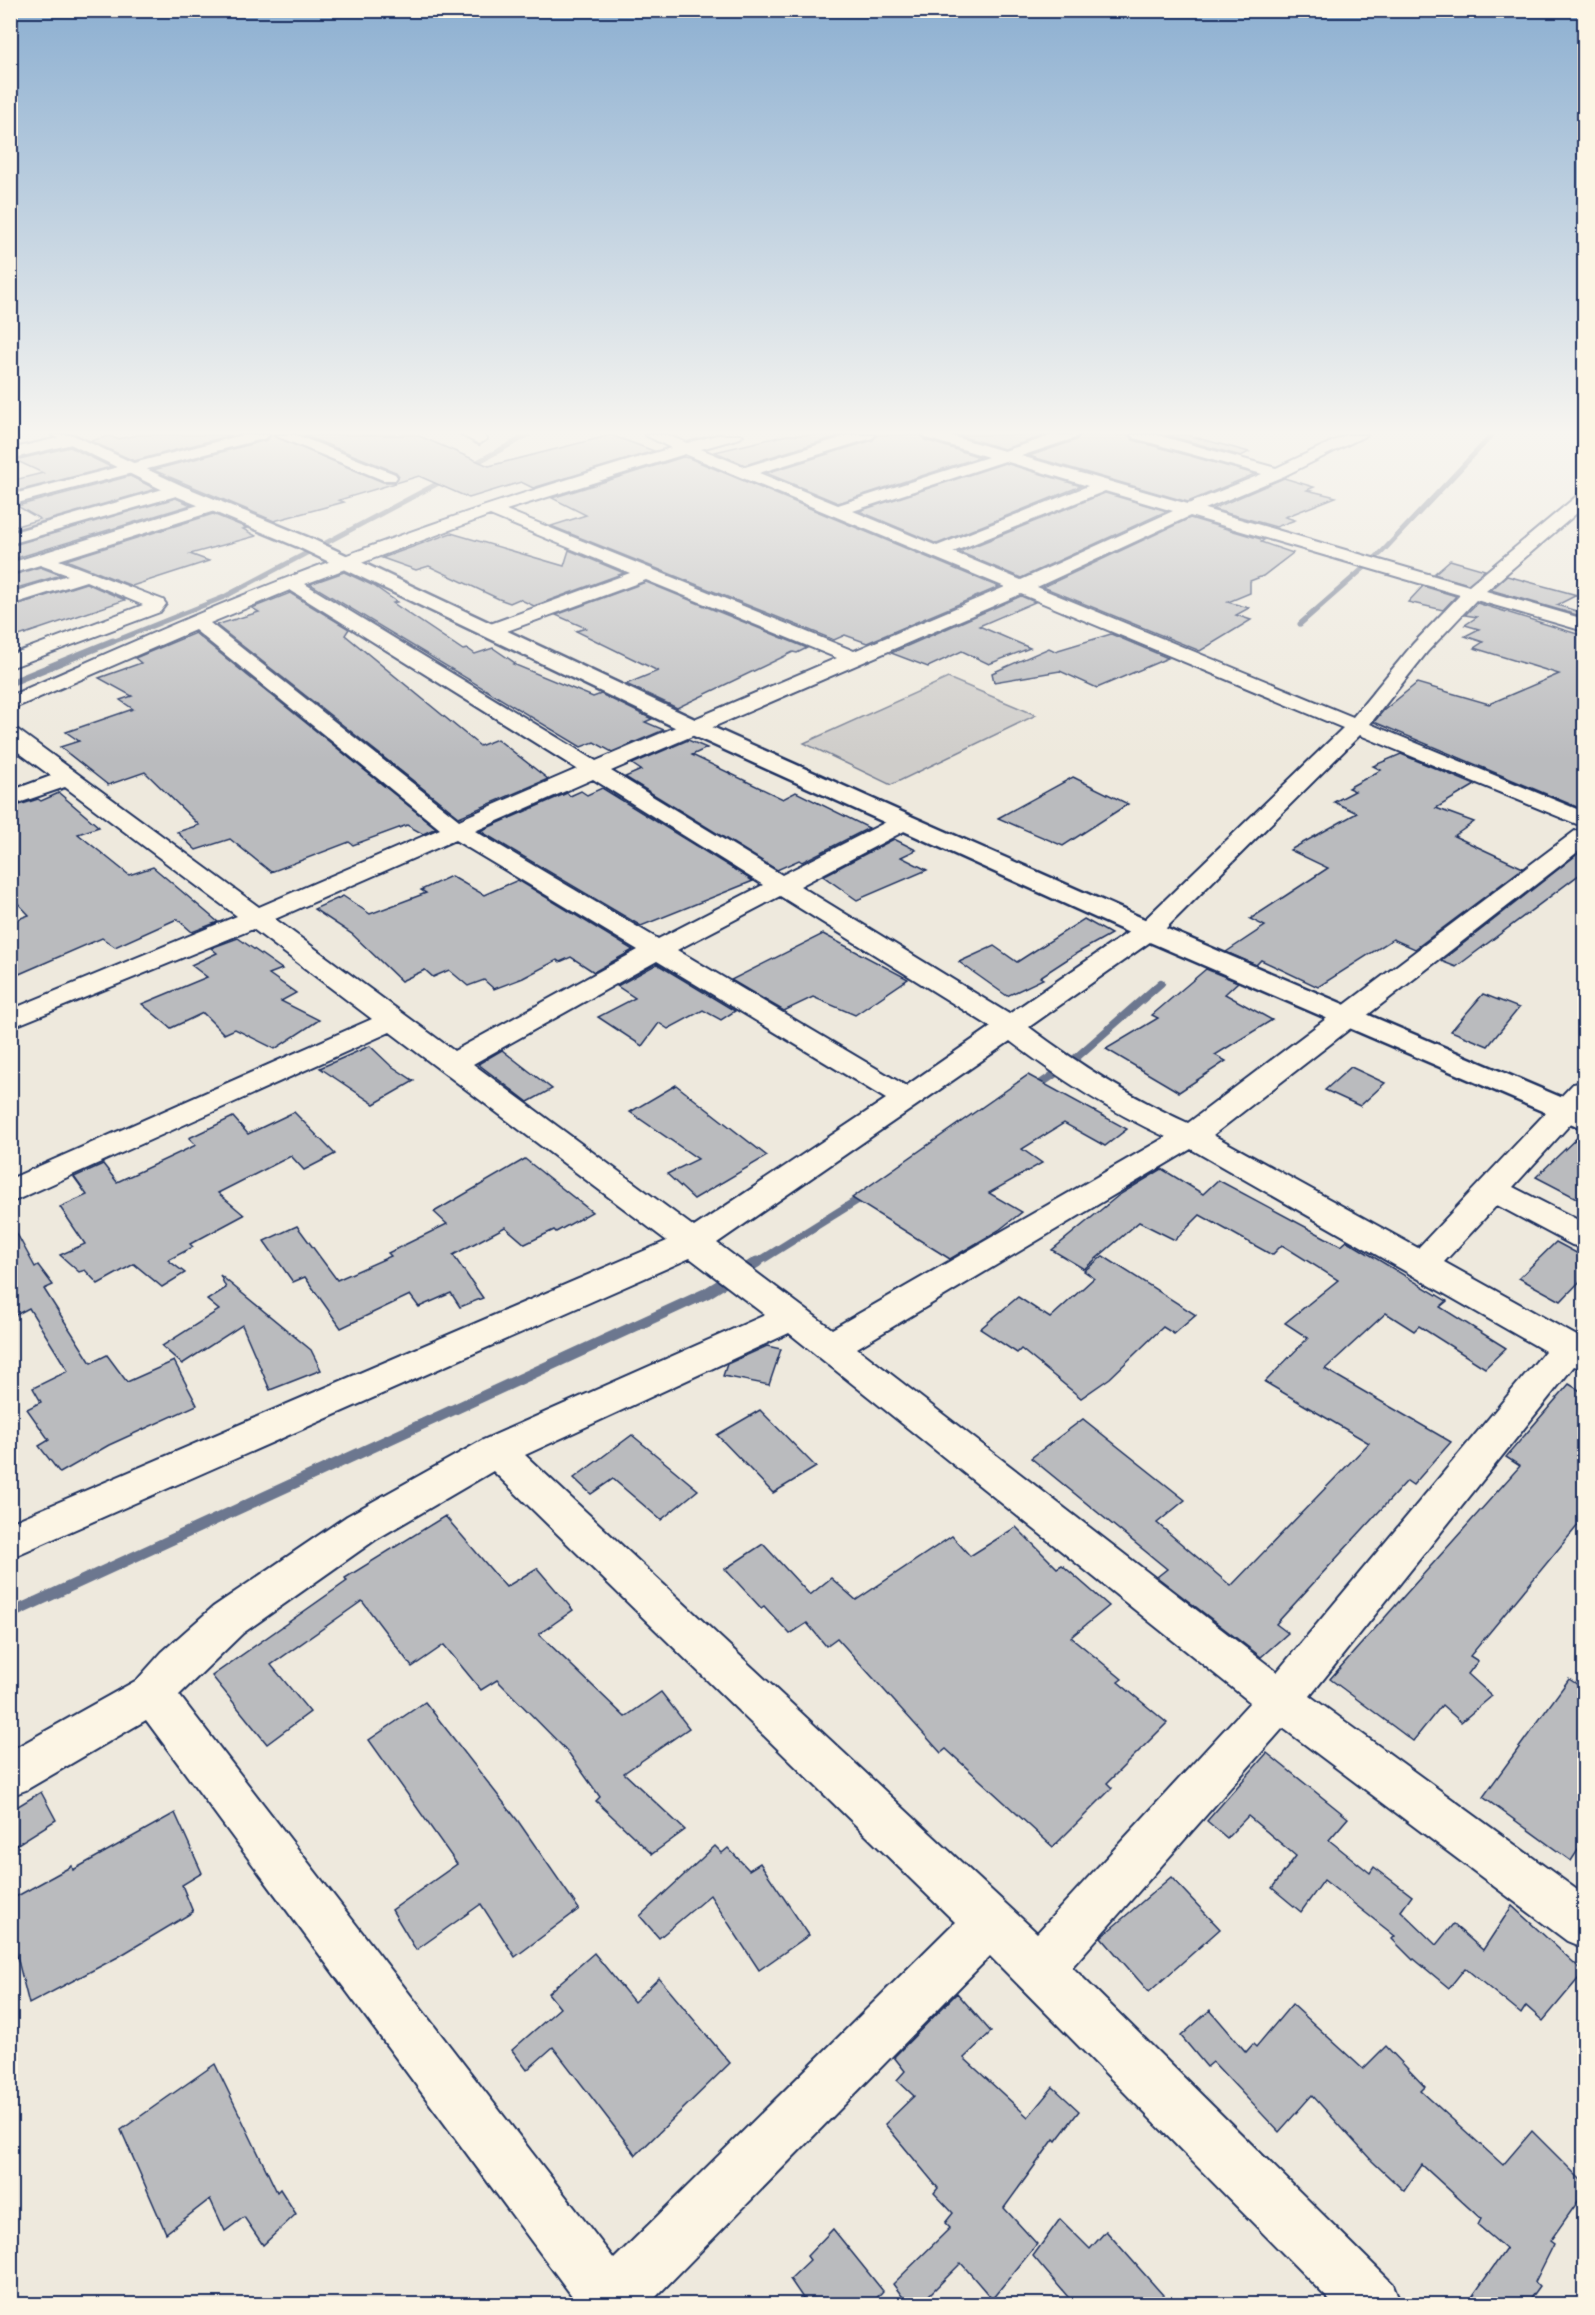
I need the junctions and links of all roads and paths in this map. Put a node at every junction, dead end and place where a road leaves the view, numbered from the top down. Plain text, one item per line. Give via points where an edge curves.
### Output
1 (95, 543) edge
2 (302, 543) edge
3 (362, 543) edge
4 (571, 543) edge
5 (916, 543) edge
6 (960, 543) edge
7 (1116, 543) edge
8 (1298, 543) edge
9 (1535, 543) edge
10 (938, 552) junction
11 (325, 553) junction
12 (42, 560) junction
13 (10, 570) edge
14 (645, 574) junction
15 (87, 575) junction
16 (291, 583) junction
17 (1022, 587) junction
18 (1473, 592) junction
19 (10, 599) edge
20 (197, 622) junction
21 (1584, 625) edge
22 (489, 631) junction
23 (856, 659) junction
24 (10, 662) edge
25 (10, 704) edge
26 (693, 727) junction
27 (1356, 728) junction
28 (10, 735) edge
29 (594, 772) junction
30 (68, 778) junction
31 (10, 799) edge
32 (1584, 820) edge
33 (904, 822) junction
34 (456, 830) junction
35 (1584, 836) edge
36 (778, 885) junction
37 (258, 917) junction
38 (1148, 931) junction
39 (657, 950) junction
40 (1347, 1016) junction
41 (10, 1020) edge
42 (391, 1021) junction
43 (1010, 1027) junction
44 (452, 1064) junction
45 (907, 1099) junction
46 (1578, 1107) edge
47 (1191, 1136) junction
48 (1494, 1190) junction
49 (10, 1192) edge
50 (1584, 1237) edge
51 (692, 1244) junction
52 (1423, 1264) junction
53 (782, 1310) junction
54 (829, 1348) junction
55 (1577, 1351) edge
56 (496, 1451) junction
57 (10, 1541) edge
58 (152, 1694) junction
59 (1280, 1700) junction
60 (10, 1775) edge
61 (989, 1922) junction
62 (1584, 1924) edge
63 (1038, 1968) junction
64 (612, 2304) edge
65 (1373, 2304) edge

1 - 12 street
2 - 11 main road
3 - 11 street
4 - 14 street
5 - 10 street
6 - 10 street
7 - 17 street
8 - 18 street
9 - 18 street
10 - 17 street
11 - 16 street
11 - 22 main road
12 - 13 street
12 - 15 street
14 - 22 street
14 - 23 street
15 - 19 street
15 - 24 street via 156,604 102,629
16 - 20 street
16 - 29 street
17 - 23 street
17 - 27 street
18 - 21 street
18 - 27 street via 1420,648
20 - 25 street
20 - 34 street
22 - 26 main road
23 - 26 street
26 - 29 street
26 - 33 main road
27 - 32 street
27 - 38 street
28 - 30 street
29 - 34 street
29 - 36 street
30 - 31 street
30 - 37 street
33 - 36 street
33 - 38 main road
34 - 37 street
34 - 39 street
35 - 40 street
36 - 39 street
36 - 43 street
37 - 41 street
37 - 42 street
38 - 40 main road
38 - 43 street
39 - 44 street
39 - 45 street
40 - 46 main road
40 - 47 street
42 - 44 street
42 - 49 street
43 - 45 street
43 - 47 street via 1080,1079 1126,1107
44 - 51 street
45 - 51 street
46 - 48 street
47 - 52 street
47 - 54 street
48 - 50 street
48 - 52 street
51 - 53 street
51 - 57 street
52 - 55 street
53 - 54 street
53 - 56 street
54 - 59 street
55 - 59 street
56 - 58 street via 361,1528 293,1573 228,1620
56 - 61 street
58 - 60 street
58 - 64 street
59 - 62 street
59 - 63 street
61 - 63 street
61 - 64 street
63 - 65 street

